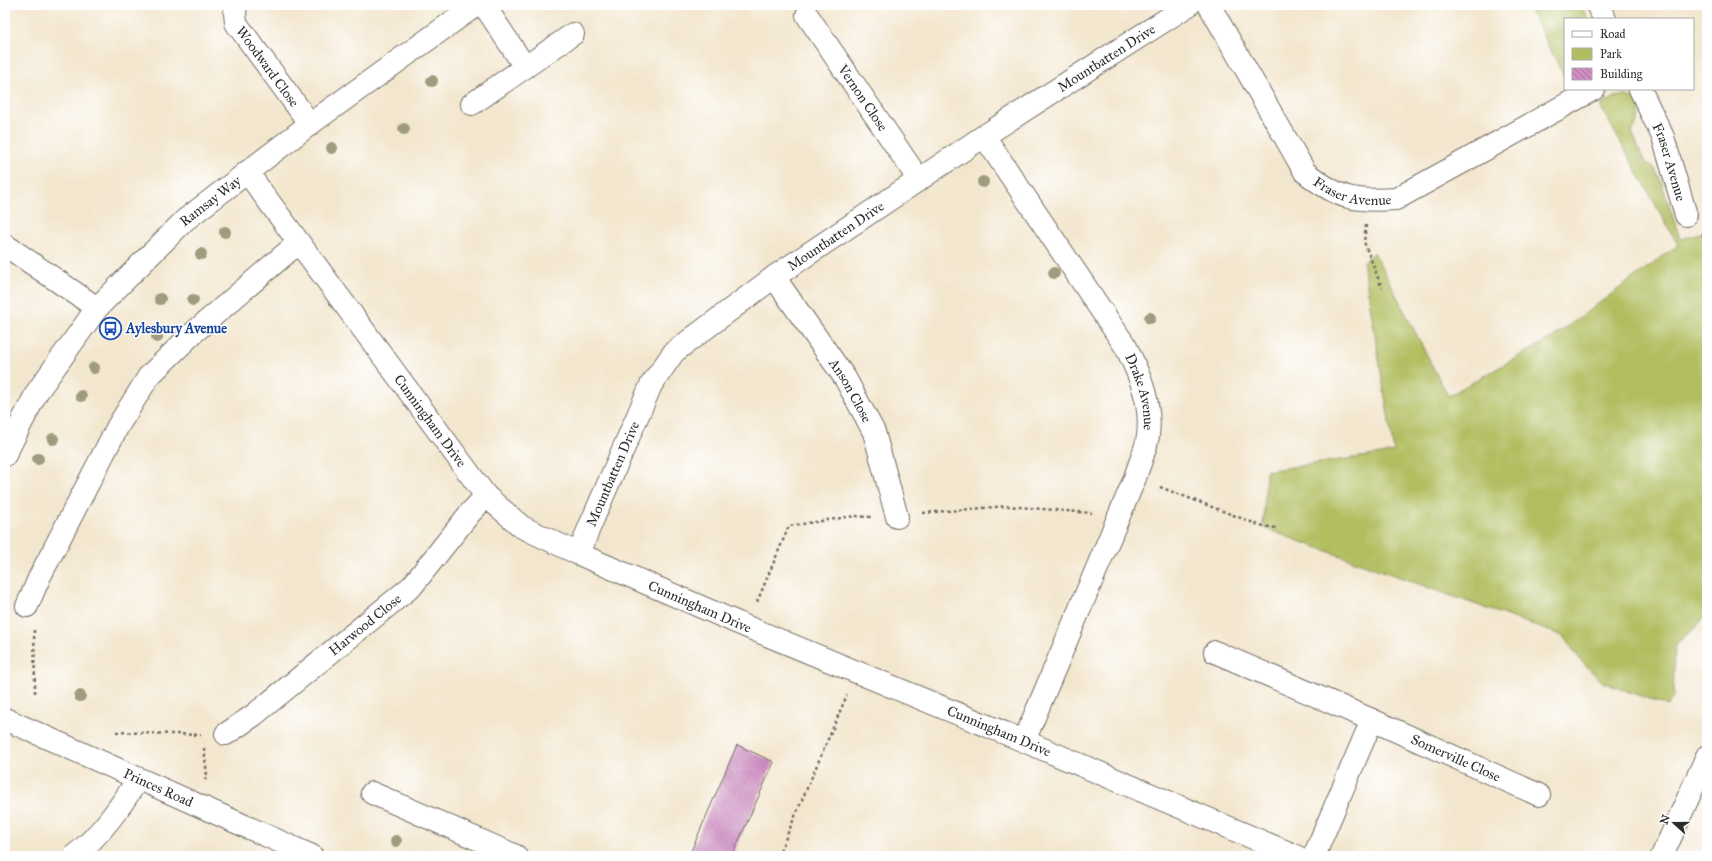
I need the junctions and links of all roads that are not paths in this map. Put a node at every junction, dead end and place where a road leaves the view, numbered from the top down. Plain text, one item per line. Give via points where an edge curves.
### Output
1 (236, 5) edge
2 (476, 5) edge
3 (484, 5) edge
4 (1189, 5) edge
5 (1209, 5) edge
6 (1597, 5) edge
7 (807, 15) dead end
8 (1604, 18) edge
9 (573, 34) dead end
10 (525, 68) junction
11 (1592, 90) edge
12 (1640, 90) edge
13 (472, 104) dead end
14 (310, 124) junction
15 (984, 136) junction
16 (247, 172) junction
17 (919, 180) junction
18 (1686, 215) dead end
19 (298, 243) junction
20 (5, 245) edge
21 (774, 277) junction
22 (97, 308) junction
23 (5, 455) edge
24 (486, 496) junction
25 (897, 517) dead end
26 (579, 554) junction
27 (27, 606) road end
28 (1215, 652) dead end
29 (5, 719) edge
30 (1372, 720) junction
31 (226, 734) road end
32 (1024, 740) junction
33 (1707, 756) edge
34 (138, 779) junction
35 (372, 793) dead end
36 (1539, 795) dead end
37 (74, 856) edge
38 (312, 856) edge
39 (516, 856) edge
40 (1296, 856) edge
41 (1314, 856) edge
42 (1662, 856) edge

1 - 14 street, Woodward Close via 236,22
2 - 14 street, Ramsay Way
3 - 10 street
4 - 15 street, Mountbatten Drive
5 - 11 street, Fraser Avenue via 1305,172 1342,197 1368,201 1396,198
6 - 8 street
7 - 17 street, Vernon Close
9 - 10 street
10 - 13 street
12 - 18 street, Fraser Avenue via 1663,137
14 - 16 street, Ramsay Way
15 - 17 street, Mountbatten Drive
15 - 32 street, Drake Avenue via 1126,347 1142,380 1149,408 1148,437 1135,478
16 - 19 street, Cunningham Drive
16 - 22 street, Ramsay Way via 185,220
17 - 21 street, Mountbatten Drive
19 - 24 street, Cunningham Drive
19 - 27 street via 192,334 149,376 118,426
20 - 22 street
21 - 25 street, Anson Close via 845,378 874,432
21 - 26 street, Mountbatten Drive via 674,352 651,385
22 - 23 street, Ramsay Way via 37,392
24 - 26 street, Cunningham Drive via 522,527
24 - 31 street, Harwood Close via 412,586 254,715
26 - 32 street, Cunningham Drive via 856,672
28 - 30 street, Somerville Close
29 - 34 street, Princes Road
30 - 36 street, Somerville Close
30 - 41 street
32 - 40 street, Cunningham Drive
33 - 42 street
34 - 37 street via 117,812
34 - 38 street, Princes Road
35 - 39 street

